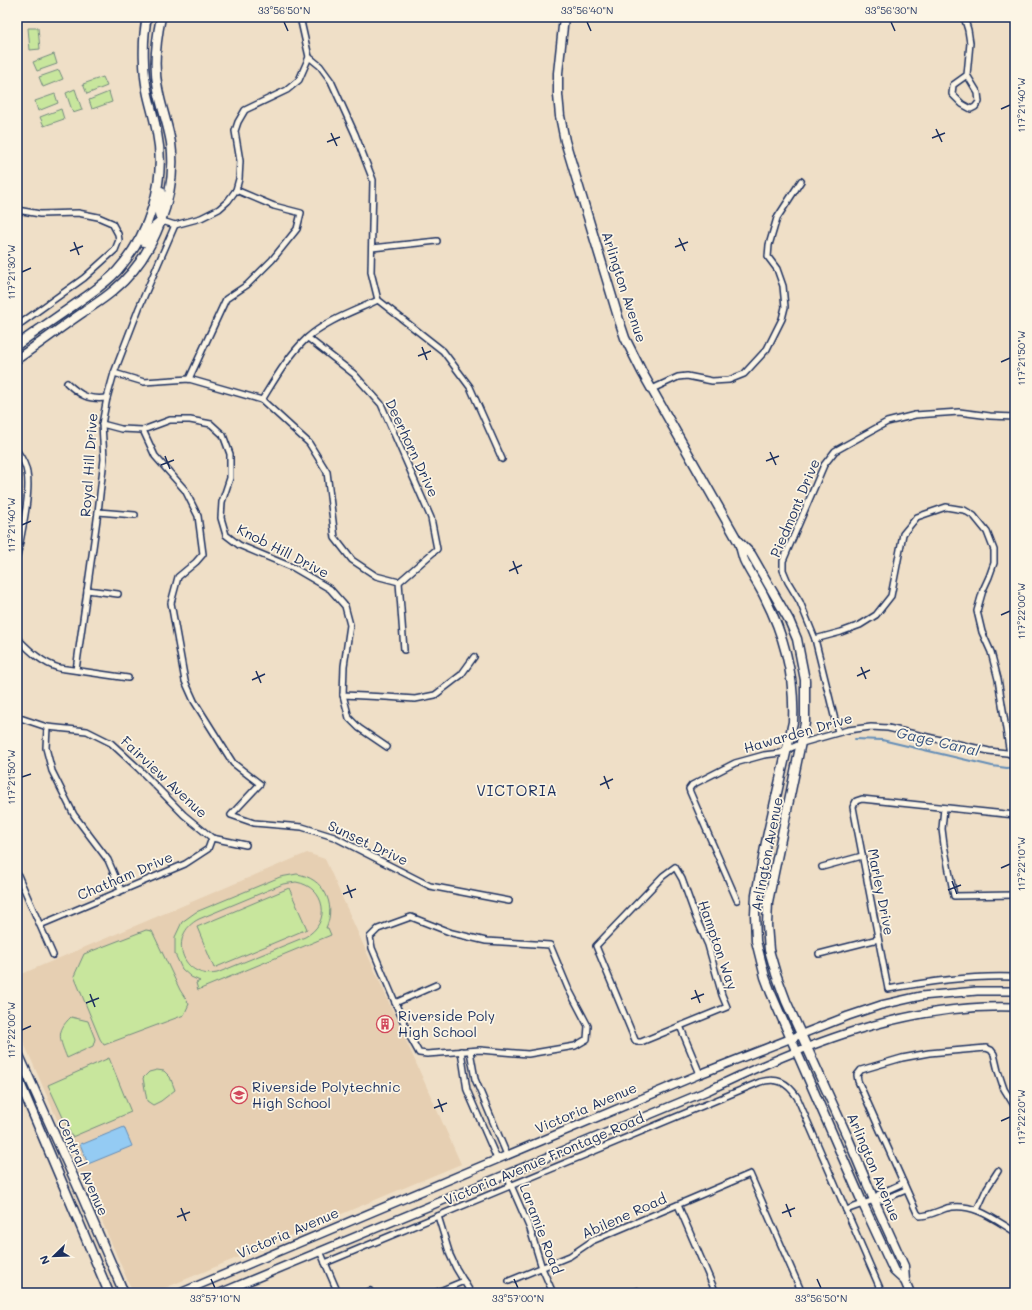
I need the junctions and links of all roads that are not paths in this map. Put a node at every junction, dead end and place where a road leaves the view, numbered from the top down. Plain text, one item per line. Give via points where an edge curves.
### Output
1 (147, 17) edge
2 (156, 17) edge
3 (161, 17) edge
4 (300, 17) edge
5 (564, 17) edge
6 (964, 17) edge
7 (309, 57) junction
8 (155, 61) junction
9 (967, 75) junction
10 (159, 176) junction
11 (801, 181) dead end
12 (236, 190) junction
13 (17, 210) edge
14 (162, 221) junction
15 (175, 225) junction
16 (436, 241) dead end
17 (372, 248) junction
18 (121, 265) junction
19 (378, 300) junction
20 (17, 326) edge
21 (308, 338) junction
22 (17, 345) edge
23 (17, 359) edge
24 (114, 373) junction
25 (189, 379) junction
26 (67, 383) dead end
27 (652, 389) junction
28 (107, 398) junction
29 (262, 400) junction
30 (1015, 417) edge
31 (102, 424) junction
32 (143, 430) junction
33 (17, 451) edge
34 (502, 458) dead end
35 (98, 512) junction
36 (135, 515) dead end
37 (739, 543) junction
38 (17, 557) edge
39 (399, 582) junction
40 (87, 590) junction
41 (118, 594) dead end
42 (17, 638) edge
43 (815, 639) junction
44 (404, 650) dead end
45 (474, 657) dead end
46 (76, 670) junction
47 (128, 678) dead end
48 (343, 695) junction
49 (17, 717) edge
50 (47, 727) junction
51 (838, 732) junction
52 (802, 743) junction
53 (388, 747) dead end
54 (787, 750) junction
55 (1012, 754) edge
56 (944, 808) junction
57 (1015, 815) edge
58 (212, 838) junction
59 (246, 844) dead end
60 (862, 856) junction
61 (822, 867) dead end
62 (17, 873) edge
63 (121, 890) junction
64 (1015, 895) edge
65 (737, 900) dead end
66 (509, 901) dead end
67 (40, 925) junction
68 (878, 939) junction
69 (819, 954) dead end
70 (53, 955) dead end
71 (1015, 977) edge
72 (436, 985) dead end
73 (1015, 991) edge
74 (395, 1003) junction
75 (1014, 1007) edge
76 (680, 1026) junction
77 (801, 1034) junction
78 (791, 1038) junction
79 (807, 1047) junction
80 (17, 1051) edge
81 (461, 1051) junction
82 (470, 1051) junction
83 (797, 1052) junction
84 (700, 1074) junction
85 (17, 1076) edge
86 (1015, 1107) edge
87 (507, 1155) junction
88 (497, 1159) junction
89 (998, 1171) dead end
90 (506, 1174) junction
91 (903, 1183) junction
92 (511, 1186) junction
93 (906, 1190) junction
94 (874, 1200) junction
95 (863, 1204) junction
96 (678, 1205) junction
97 (846, 1210) junction
98 (977, 1210) junction
99 (438, 1216) junction
100 (1015, 1232) edge
101 (320, 1251) junction
102 (325, 1263) junction
103 (542, 1268) junction
104 (464, 1281) junction
105 (509, 1281) dead end
106 (904, 1281) junction
107 (109, 1293) edge
108 (124, 1293) edge
109 (180, 1293) edge
110 (220, 1293) edge
111 (338, 1293) edge
112 (435, 1293) edge
113 (471, 1293) edge
114 (553, 1293) edge
115 (716, 1293) edge
116 (802, 1293) edge
117 (882, 1293) edge
118 (910, 1293) edge

1 - 10 main road via 144,74 158,135
2 - 8 main road via 152,45
3 - 8 main road
4 - 7 street
5 - 27 main road, Arlington Avenue via 558,95 565,141 625,338
6 - 9 street via 970,43
7 - 12 street via 299,80 287,90 244,110 235,131 240,160
7 - 17 street via 320,66 331,81 373,180
8 - 14 main road via 158,90 171,145 171,178
9 - 9 street via 978,93 979,102 971,109 952,94 953,86
10 - 14 main road via 161,195 158,212
10 - 18 main road via 152,207 141,237
11 - 27 street via 777,218 771,236 768,257 777,269 783,286 785,307 767,349 744,374 729,380 678,377
12 - 15 street via 228,201 214,212
12 - 25 street via 274,206 301,213 297,230 247,285 226,299
13 - 20 street via 40,214 78,213 98,217 115,226 119,240 115,250 84,278
14 - 15 street
14 - 18 main road via 149,231 130,261
14 - 23 main road via 136,266 114,290
15 - 24 street, Royal Hill Drive
16 - 17 street
17 - 19 street via 371,272
18 - 22 main road via 102,284
19 - 21 street via 329,323
19 - 34 street via 443,351 470,387
21 - 29 street via 286,362
21 - 39 street, Deerhorn Drive via 354,374 381,404 431,518 437,549
24 - 25 street via 144,382
24 - 28 street, Royal Hill Drive
25 - 29 street
26 - 28 street via 87,397
27 - 37 main road, Arlington Avenue
28 - 31 street, Royal Hill Drive
29 - 39 street via 308,443 327,472 335,538 352,560 376,576
30 - 43 street, Piedmont Drive via 959,412 915,414 887,422 835,451 824,465 783,561 783,570
31 - 32 street via 122,429
31 - 35 street, Royal Hill Drive via 104,459
32 - 48 street, Knob Hill Drive via 170,420 190,420 211,424 223,435 230,454 230,478 222,502 221,518 226,535 239,545 294,568 330,589 345,606 350,625
32 - 66 street, Sunset Drive via 155,456 186,490 198,516 202,536 203,554 178,577 172,603 185,681 194,701 233,763 260,784 231,815 254,823 302,827 334,837 430,886
33 - 38 street via 28,474 28,490
35 - 36 street
35 - 40 street, Royal Hill Drive
37 - 52 main road, Arlington Avenue via 751,554 789,620 797,639 805,680 805,723
37 - 54 main road, Arlington Avenue via 744,560 776,620 790,665 794,702
39 - 44 street
40 - 41 street
40 - 46 street, Royal Hill Drive
42 - 46 street via 50,665
43 - 51 street, Piedmont Drive
43 - 55 street via 860,625 876,615 890,596 903,534 917,517 946,508 964,510 974,516 988,532 994,550 994,564 977,611 998,679
45 - 48 street via 461,675 435,695 415,699
46 - 47 street
48 - 53 street, Knob Hill Drive via 349,718 359,728
49 - 50 street, Fairview Avenue
50 - 58 street, Fairview Avenue via 87,731 111,743 184,815
50 - 63 street via 46,748 52,771 74,815 108,860
51 - 52 street, Hawarden Drive
51 - 55 street, Hawarden Drive via 871,727 888,728
52 - 54 street, Hawarden Drive
52 - 77 main road, Arlington Avenue via 768,902 769,950 776,974
54 - 65 street, Hawarden Drive via 731,765 692,785 690,789
54 - 78 main road, Arlington Avenue via 767,837 755,914 756,941 765,977
56 - 57 street
56 - 60 street, Marley Drive via 862,799 856,801 853,808
56 - 64 street via 942,829 954,896
58 - 59 street, Fairview Avenue
58 - 63 street, Chatham Drive via 208,849 185,864
60 - 61 street
60 - 68 street, Marley Drive
62 - 67 street
63 - 67 street, Chatham Drive
67 - 70 street
68 - 69 street
68 - 71 street, Marley Drive via 888,989 930,981
72 - 74 street
73 - 77 main road, Victoria Avenue via 977,991 921,996 881,1005
74 - 81 street via 419,1053
74 - 82 street via 372,948 370,937 378,929 411,916 452,933 486,941 550,945 588,1026 587,1039 575,1046 528,1054
75 - 79 main road, Victoria Avenue via 959,1008 907,1016 855,1030
76 - 76 street, Hampton Way via 727,1007 708,945 675,867 663,876 596,948 637,1042
76 - 84 street
77 - 78 main road, Victoria Avenue
77 - 79 main road, Arlington Avenue
78 - 83 main road, Arlington Avenue
78 - 84 main road, Victoria Avenue
79 - 83 main road, Victoria Avenue
79 - 94 main road, Arlington Avenue
80 - 108 main road, Central Avenue
81 - 82 street
81 - 88 street via 467,1090
82 - 87 street via 475,1079
83 - 90 main road, Victoria Avenue
83 - 95 main road, Arlington Avenue
84 - 87 main road, Victoria Avenue
85 - 107 main road, Central Avenue
86 - 91 street via 1004,1089 994,1054 986,1048 922,1054 861,1070 857,1076 858,1081
87 - 88 main road, Victoria Avenue
88 - 109 main road, Victoria Avenue
89 - 98 street
90 - 92 street, Laramie Road
90 - 101 main road, Victoria Avenue
91 - 93 street
91 - 94 street via 879,1194
92 - 97 street, Victoria Avenue Frontage Road via 760,1082 772,1080 790,1087 797,1097
92 - 99 street, Victoria Avenue Frontage Road
92 - 103 street, Laramie Road via 530,1229
93 - 94 street via 882,1200
93 - 98 street via 920,1216 956,1207
94 - 95 street
94 - 106 main road, Arlington Avenue via 904,1266
95 - 97 street
95 - 106 main road, Arlington Avenue via 894,1271
96 - 103 street, Abilene Road via 592,1241 570,1256
96 - 115 street
96 - 116 street, Abilene Road via 750,1174
97 - 117 street
98 - 100 street
99 - 102 street, Victoria Avenue Frontage Road
99 - 104 street via 450,1255
101 - 102 street
101 - 110 main road, Victoria Avenue
102 - 111 street
103 - 105 street, Abilene Road
103 - 114 street, Laramie Road
104 - 112 street
104 - 113 street
106 - 118 main road, Arlington Avenue

